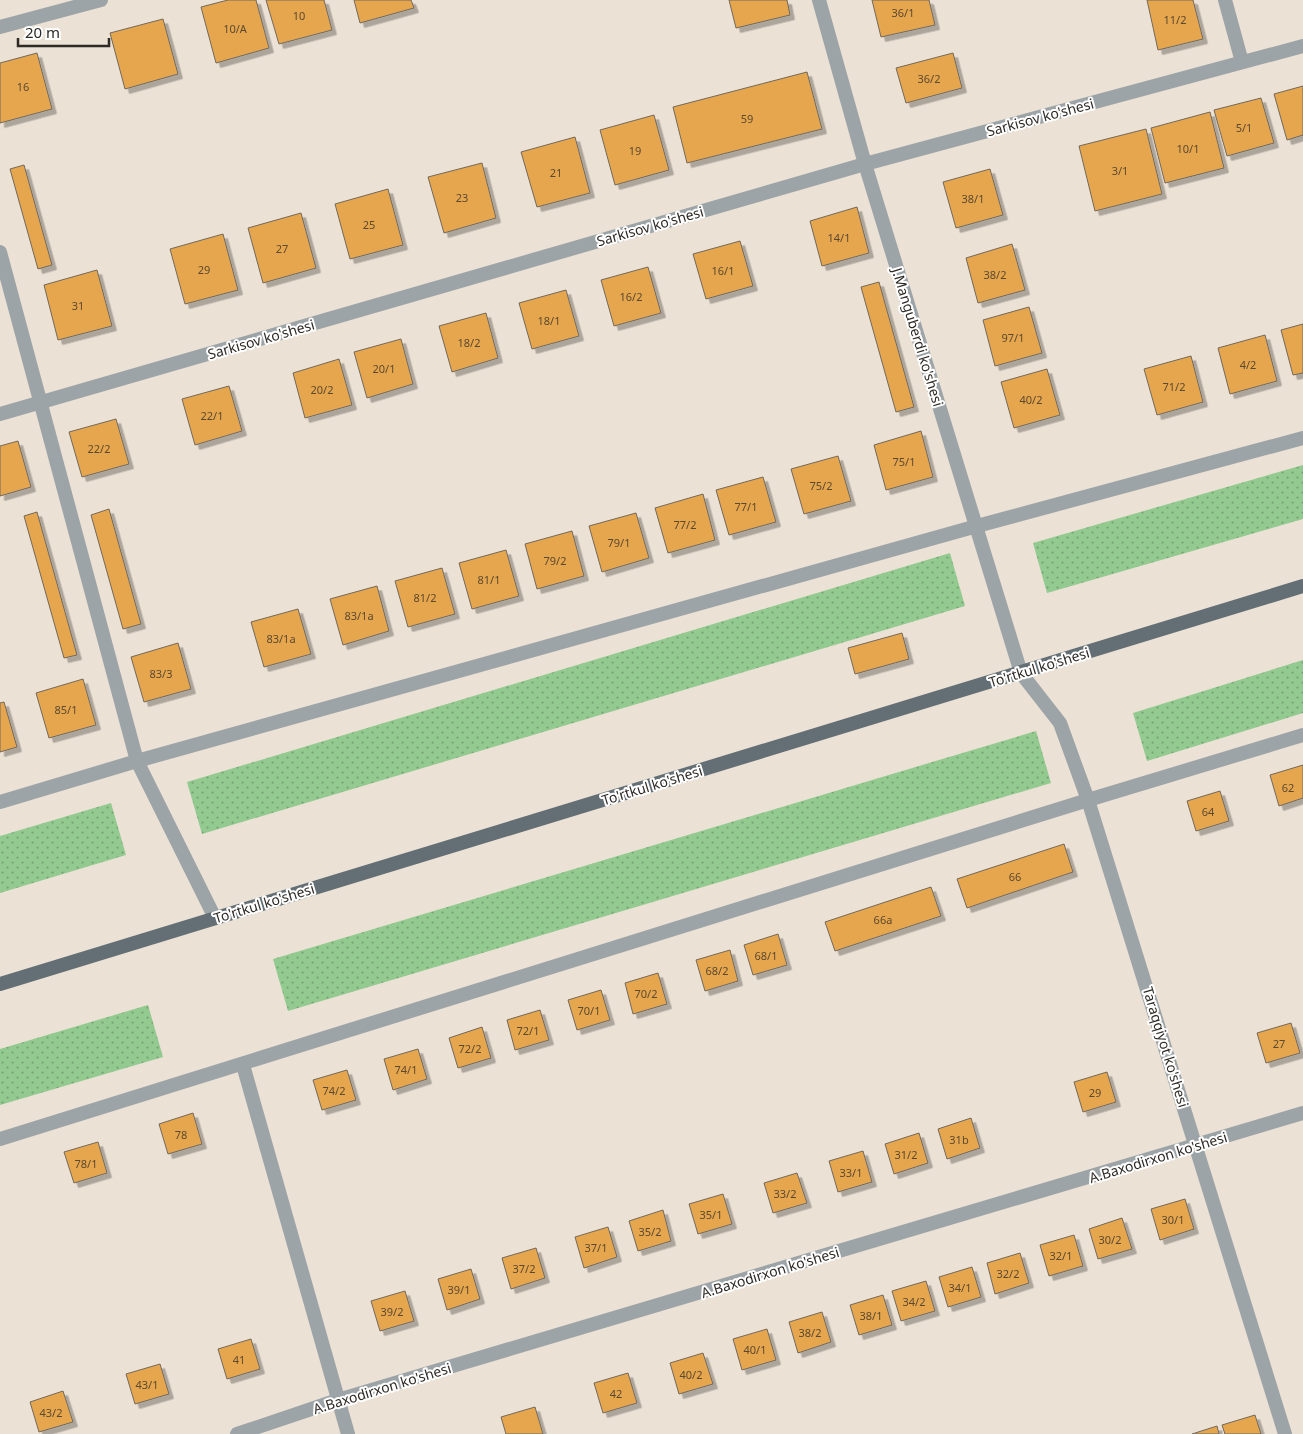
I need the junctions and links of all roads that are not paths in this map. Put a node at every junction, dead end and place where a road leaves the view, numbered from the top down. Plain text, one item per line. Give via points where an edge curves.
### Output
1 (101, 0) edge
2 (819, 0) edge
3 (1225, 0) edge
4 (0, 27) edge
5 (1303, 46) edge
6 (1242, 62) junction
7 (865, 164) junction
8 (0, 252) edge
9 (40, 403) junction
10 (0, 414) edge
11 (1303, 438) edge
12 (977, 526) junction
13 (1303, 586) edge
14 (1021, 672) junction
15 (1303, 735) edge
16 (137, 761) junction
17 (1088, 800) junction
18 (0, 802) edge
19 (214, 918) junction
20 (0, 984) edge
21 (242, 1065) junction
22 (1303, 1113) edge
23 (0, 1139) edge
24 (1196, 1146) junction
25 (338, 1400) junction
26 (237, 1434) edge
27 (348, 1434) edge
28 (1285, 1434) edge

1 - 4 street
2 - 7 street, J.Manguberdi ko'shesi
3 - 6 street
5 - 6 street, Sarkisov ko'shesi
6 - 7 street, Sarkisov ko'shesi
7 - 9 street, Sarkisov ko'shesi
7 - 12 street, J.Manguberdi ko'shesi
8 - 9 street
9 - 10 street, Sarkisov ko'shesi
9 - 16 street
11 - 12 street
12 - 14 street, J.Manguberdi ko'shesi
12 - 16 street
13 - 14 main road, To'rtkul ko'shesi
14 - 17 street, Taraqqiyot ko'shesi via 1060,722
14 - 19 main road, To'rtkul ko'shesi
15 - 17 street
16 - 18 street
16 - 19 street
17 - 21 street
17 - 24 street, Taraqqiyot ko'shesi
19 - 20 main road, To'rtkul ko'shesi
21 - 23 street
21 - 25 street
22 - 24 street, A.Baxodirxon ko'shesi
24 - 25 street, A.Baxodirxon ko'shesi
24 - 28 street, Taraqqiyot ko'shesi
25 - 26 street, A.Baxodirxon ko'shesi
25 - 27 street

